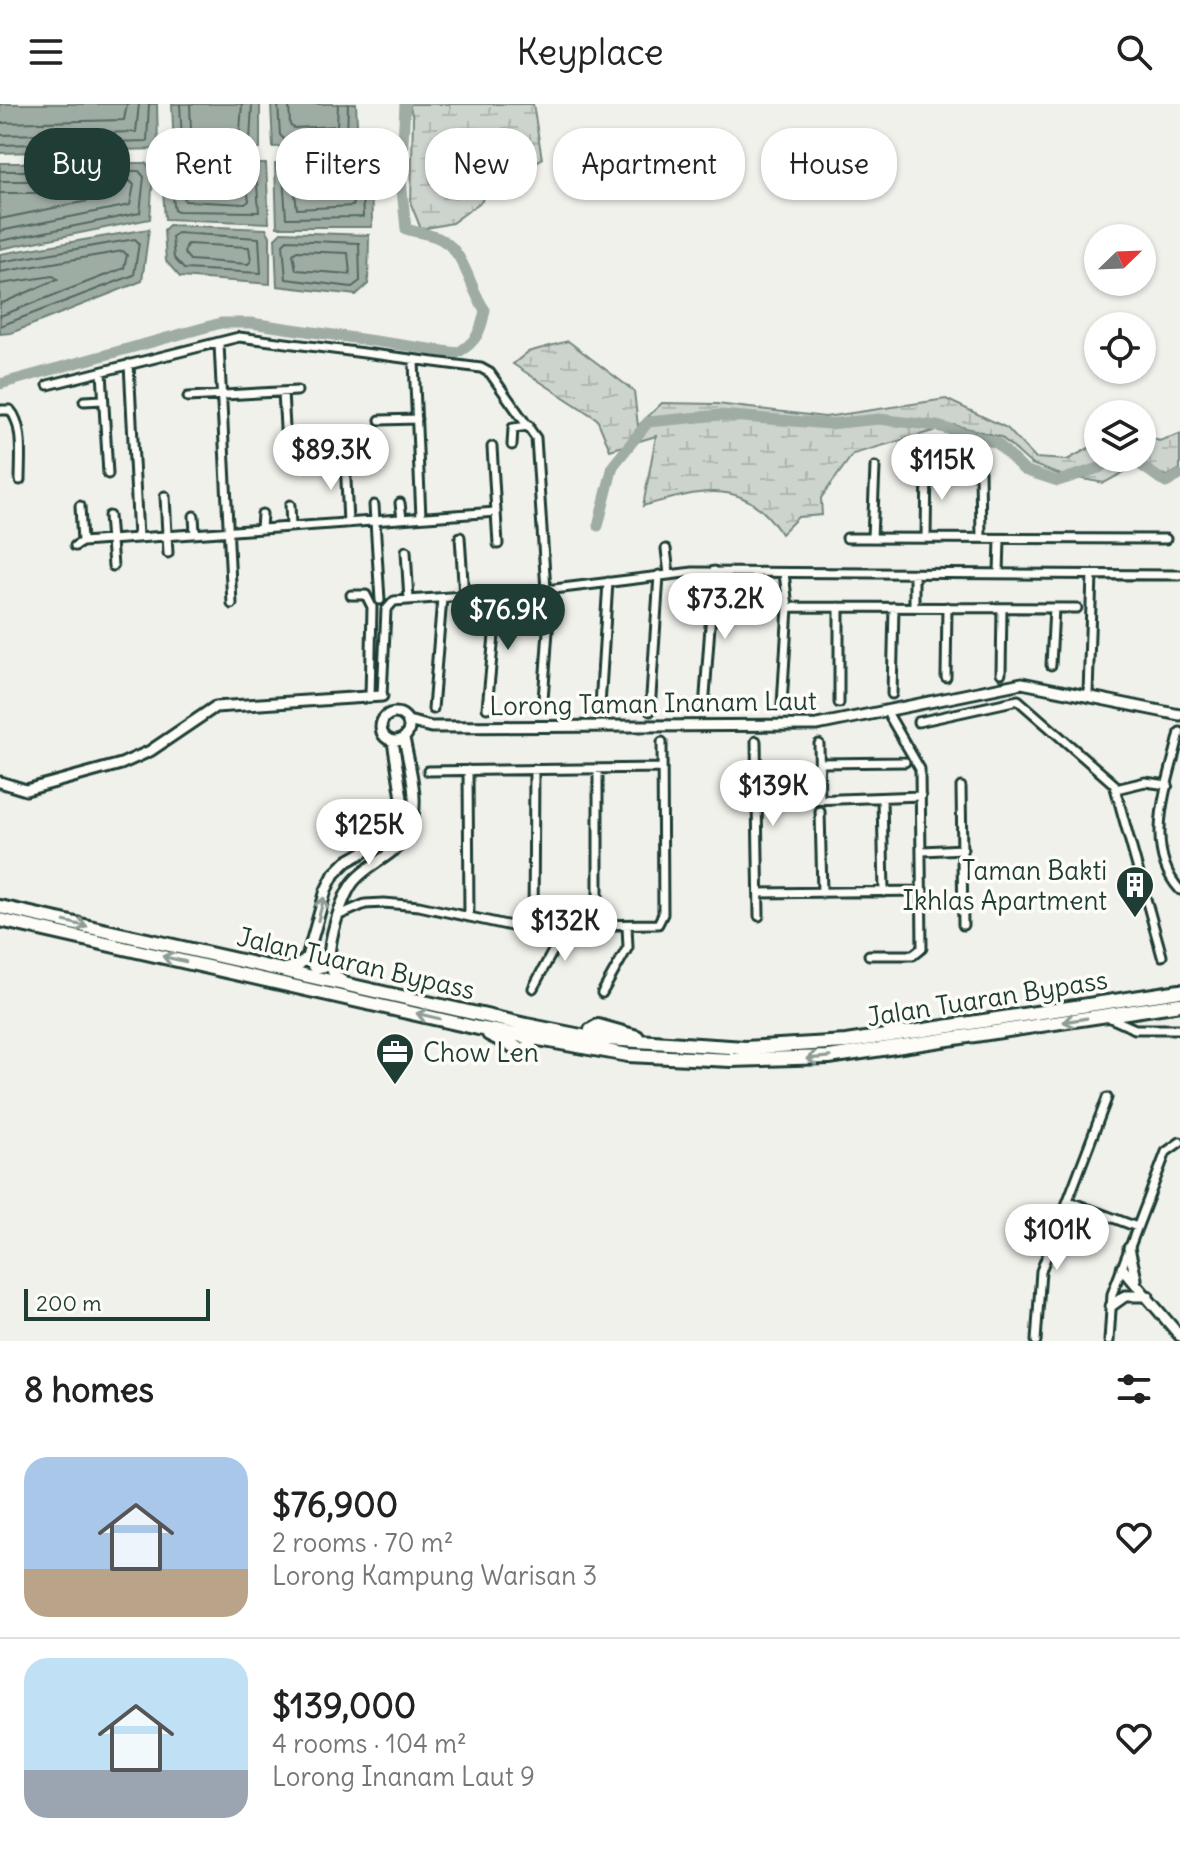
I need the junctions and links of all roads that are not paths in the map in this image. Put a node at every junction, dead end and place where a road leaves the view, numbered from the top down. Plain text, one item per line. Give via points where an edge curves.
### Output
1 (219, 344) junction
2 (414, 362) junction
3 (129, 364) junction
4 (102, 372) junction
5 (48, 385) dead end
6 (297, 391) dead end
7 (283, 392) junction
8 (220, 394) junction
9 (188, 397) dead end
10 (103, 400) junction
11 (84, 401) dead end
12 (0, 410) edge
13 (417, 419) junction
14 (380, 420) dead end
15 (529, 426) junction
16 (512, 445) dead end
17 (492, 447) dead end
18 (345, 459) dead end
19 (287, 463) dead end
20 (927, 465) dead end
21 (875, 467) dead end
22 (980, 471) dead end
23 (108, 474) dead end
24 (20, 480) dead end
25 (165, 496) dead end
26 (400, 503) dead end
27 (290, 505) dead end
28 (374, 505) dead end
29 (453, 505) dead end
30 (80, 506) dead end
31 (496, 512) junction
32 (262, 514) dead end
33 (317, 514) dead end
34 (454, 515) junction
35 (109, 516) dead end
36 (194, 516) dead end
37 (421, 517) junction
38 (402, 519) junction
39 (375, 521) junction
40 (348, 523) junction
41 (318, 525) junction
42 (291, 527) junction
43 (261, 529) junction
44 (226, 531) junction
45 (195, 533) junction
46 (167, 536) junction
47 (138, 537) junction
48 (460, 537) dead end
49 (847, 538) dead end
50 (872, 538) junction
51 (926, 538) junction
52 (981, 538) junction
53 (1000, 539) junction
54 (1166, 539) dead end
55 (110, 540) junction
56 (498, 544) dead end
57 (666, 549) dead end
58 (406, 551) dead end
59 (168, 553) dead end
60 (113, 566) dead end
61 (714, 571) junction
62 (784, 573) junction
63 (999, 573) junction
64 (669, 574) junction
65 (914, 574) junction
66 (659, 575) junction
67 (1092, 575) junction
68 (1180, 575) edge
69 (608, 582) junction
70 (548, 589) junction
71 (498, 594) junction
72 (351, 595) dead end
73 (464, 596) junction
74 (442, 598) junction
75 (380, 600) dead end
76 (409, 600) junction
77 (232, 604) dead end
78 (788, 607) junction
79 (839, 607) junction
80 (894, 607) junction
81 (914, 607) junction
82 (947, 607) junction
83 (1002, 608) junction
84 (1054, 608) junction
85 (1077, 608) dead end
86 (1051, 665) dead end
87 (1001, 673) dead end
88 (946, 677) dead end
89 (1088, 693) junction
90 (892, 694) dead end
91 (382, 696) junction
92 (370, 697) junction
93 (543, 700) dead end
94 (839, 703) dead end
95 (782, 705) dead end
96 (600, 706) dead end
97 (487, 708) dead end
98 (433, 709) dead end
99 (704, 709) dead end
100 (650, 711) dead end
101 (887, 712) junction
102 (392, 714) junction
103 (1180, 715) edge
104 (408, 721) junction
105 (918, 722) dead end
106 (431, 727) junction
107 (1180, 732) edge
108 (402, 737) junction
109 (756, 741) dead end
110 (662, 742) dead end
111 (819, 744) dead end
112 (905, 762) dead end
113 (819, 763) junction
114 (662, 768) junction
115 (534, 769) junction
116 (598, 769) junction
117 (468, 770) junction
118 (428, 771) dead end
119 (0, 782) edge
120 (1168, 785) junction
121 (961, 787) dead end
122 (1116, 789) junction
123 (921, 796) junction
124 (882, 798) junction
125 (820, 800) junction
126 (757, 802) junction
127 (820, 811) dead end
128 (963, 849) junction
129 (923, 851) junction
130 (1180, 890) edge
131 (923, 891) junction
132 (347, 892) junction
133 (884, 892) junction
134 (759, 893) junction
135 (822, 893) junction
136 (365, 904) junction
137 (0, 907) edge
138 (337, 916) junction
139 (759, 916) dead end
140 (469, 917) junction
141 (0, 920) edge
142 (598, 925) junction
143 (963, 925) dead end
144 (533, 926) junction
145 (627, 926) junction
146 (557, 927) junction
147 (869, 955) dead end
148 (1162, 956) dead end
149 (307, 957) junction
150 (330, 966) junction
151 (283, 969) junction
152 (343, 981) junction
153 (533, 988) dead end
154 (1180, 991) edge
155 (602, 993) dead end
156 (1180, 1004) edge
157 (1105, 1016) junction
158 (526, 1025) junction
159 (1180, 1029) edge
160 (591, 1038) junction
161 (531, 1039) junction
162 (628, 1055) junction
163 (1107, 1098) dead end
164 (1180, 1142) edge
165 (1068, 1201) junction
166 (1137, 1227) junction
167 (1129, 1248) junction
168 (1122, 1268) junction
169 (1139, 1284) junction
170 (1148, 1296) junction
171 (1111, 1306) junction
172 (1180, 1336) edge
173 (1036, 1341) edge
174 (1109, 1341) edge

1 - 2 street via 252,336
1 - 3 street
1 - 8 street
2 - 13 street
2 - 15 street via 486,370
3 - 4 street
3 - 47 street
4 - 5 street
4 - 10 street
6 - 7 street
7 - 8 street
7 - 19 street
8 - 9 street
8 - 44 street
10 - 11 street
10 - 23 street
12 - 24 street via 14,414
13 - 14 street
13 - 37 street
15 - 16 street via 513,428
15 - 70 street via 537,443
17 - 31 street
18 - 40 street
20 - 51 street
21 - 50 street
22 - 52 street
25 - 46 street
26 - 38 street
27 - 42 street
28 - 39 street
29 - 34 street
30 - 55 street via 78,544
31 - 34 street
31 - 56 street
32 - 43 street
33 - 41 street
34 - 37 street
35 - 55 street
36 - 45 street
37 - 38 street
38 - 39 street
39 - 40 street
39 - 75 street
40 - 41 street
41 - 42 street
42 - 43 street
43 - 44 street
44 - 45 street
44 - 77 street
45 - 46 street
46 - 47 street
46 - 59 street
47 - 55 street
48 - 73 street
49 - 50 street
50 - 51 street
51 - 52 street
52 - 53 street
53 - 54 street
53 - 63 street
55 - 60 street
57 - 64 street
58 - 76 street
61 - 62 street
61 - 64 street
61 - 99 street
62 - 65 street
62 - 78 street
63 - 65 street
63 - 67 street
64 - 66 street
65 - 81 street
66 - 69 street
66 - 100 street
67 - 68 street
67 - 89 street
69 - 70 street
69 - 96 street
70 - 71 street
70 - 93 street
71 - 73 street
71 - 97 street
72 - 92 street via 366,595 372,607
73 - 74 street
74 - 76 street
74 - 98 street
76 - 91 street via 387,605
78 - 79 street
78 - 95 street
79 - 80 street
79 - 94 street
80 - 81 street
80 - 90 street
81 - 82 street
82 - 83 street
82 - 88 street
83 - 84 street
83 - 87 street
84 - 85 street
84 - 86 street
89 - 101 main road, Lorong Taman Inanam Laut via 1014,683
89 - 103 main road, Lorong Taman Inanam Laut
91 - 92 main road
91 - 102 main road
92 - 119 main road via 215,707 121,764 26,790
101 - 106 main road, Lorong Taman Inanam Laut via 797,726
101 - 123 street via 918,763
102 - 104 main road
102 - 108 main road via 382,730
104 - 106 main road, Lorong Taman Inanam Laut
104 - 108 main road
105 - 122 street via 1018,700
106 - 108 main road
107 - 120 street
108 - 132 main road via 413,800 411,827 396,849
149 -> 108 main road via 334,874 401,826
109 - 126 street
110 - 114 street
111 - 113 street
112 - 113 street
113 - 125 street
114 - 116 street
114 - 145 street via 663,914 658,924
115 - 116 street
115 - 117 street
115 - 144 street
116 - 142 street
117 - 118 street
117 - 140 street
120 - 122 street via 1145,782
120 - 130 street via 1160,853
121 - 128 street
122 - 148 street
123 - 124 street
123 - 129 street
124 - 125 street
124 - 133 street
125 - 126 street
126 - 134 street
127 - 135 street
128 - 129 street
128 - 143 street
129 - 131 street
131 - 133 street
131 - 147 street via 918,953
132 - 136 street
132 - 138 main road
133 - 135 street
134 - 135 street
134 - 139 street
136 - 138 street
136 - 140 street via 406,905
137 -> 151 highway, Jalan Tuaran Bypass
138 - 150 main road
140 - 144 street via 503,926
161 -> 141 highway, Jalan Tuaran Bypass via 530,1047 521,1050 478,1028
142 - 145 street
142 - 146 street
144 - 146 street
145 - 155 street via 628,947
146 - 153 street via 555,947
149 - 150 main road via 315,968
149 - 151 main road
150 - 152 main road
151 - 152 highway, Jalan Tuaran Bypass
152 - 158 highway, Jalan Tuaran Bypass
154 - 160 highway, Jalan Tuaran Bypass via 846,1042 745,1048 669,1045 602,1026 591,1030
156 - 157 highway, Jalan Tuaran Bypass
157 - 159 street via 1135,1029
157 -> 162 highway, Jalan Tuaran Bypass via 816,1058
158 - 160 highway, Jalan Tuaran Bypass
158 - 161 highway
160 - 162 highway
161 - 162 highway, Jalan Tuaran Bypass
163 - 165 street
164 - 166 street via 1166,1152
165 - 166 street
165 - 173 street via 1041,1271
166 - 167 street
167 - 168 street
167 - 169 main road
168 - 169 main road
168 - 171 street
169 - 170 main road
170 - 171 main road via 1130,1295
170 - 172 main road
171 - 174 street

